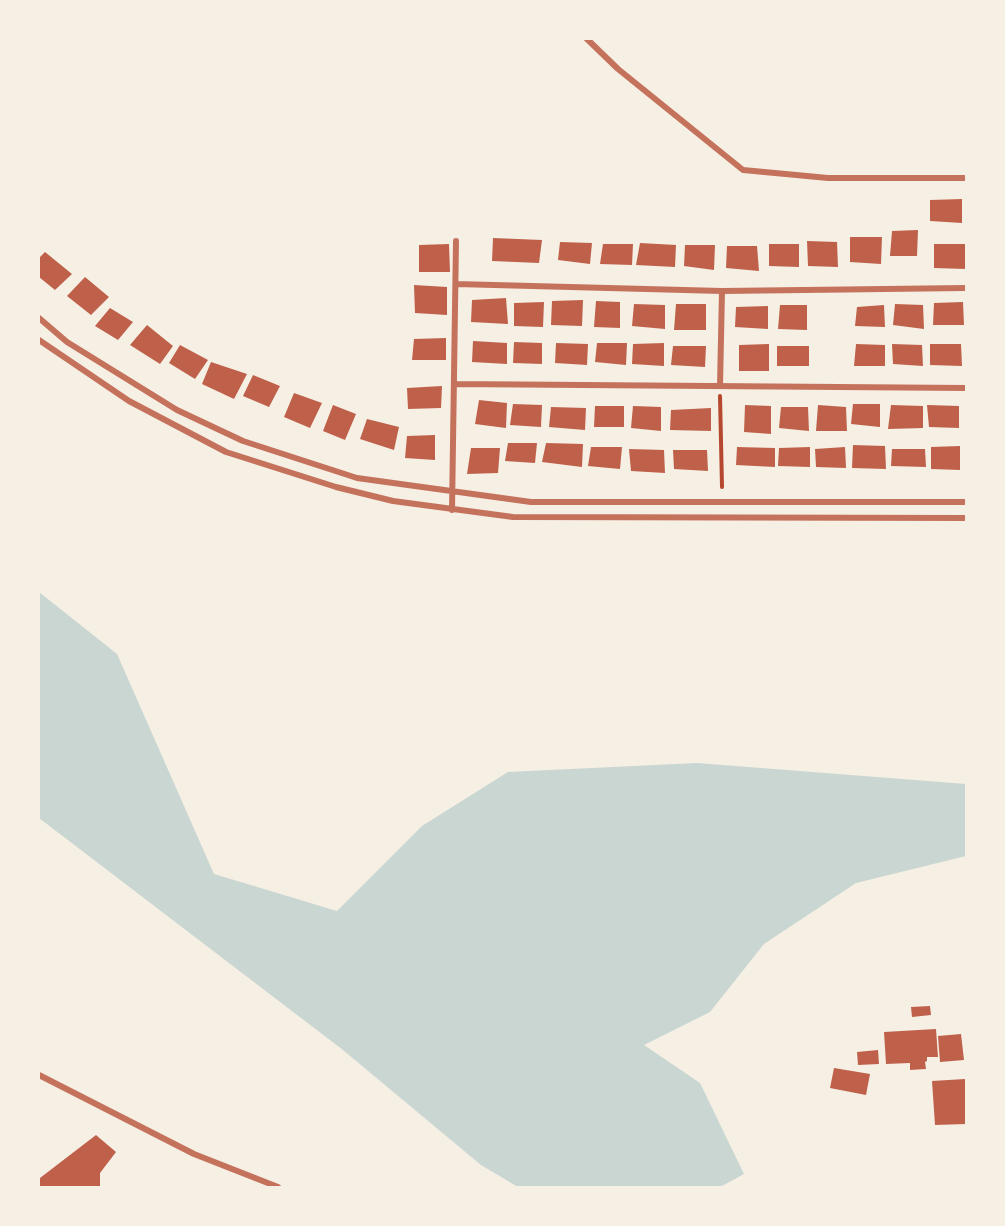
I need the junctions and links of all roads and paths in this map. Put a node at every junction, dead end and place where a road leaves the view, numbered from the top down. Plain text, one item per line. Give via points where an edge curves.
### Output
1 (587, 39) edge
2 (966, 178) edge
3 (456, 241) dead end
4 (456, 284) junction
5 (966, 288) edge
6 (722, 291) junction
7 (39, 318) edge
8 (39, 340) edge
9 (455, 384) junction
10 (720, 387) junction
11 (966, 388) edge
12 (722, 487) dead end
13 (452, 491) junction
14 (966, 502) edge
15 (452, 510) junction
16 (966, 518) edge
17 (39, 1075) edge
18 (278, 1187) edge

1 - 2 street via 618,69 743,170 828,178
3 - 4 street
4 - 6 street
4 - 9 street
5 - 6 street
6 - 10 street
7 - 13 street via 67,342 177,410 243,441 357,478
8 - 15 street via 129,401 226,452 336,487
9 - 10 street
9 - 13 street
10 - 11 street
10 - 12 path
13 - 14 street via 531,502
13 - 15 street
15 - 16 street via 513,517
17 - 18 street via 194,1154

